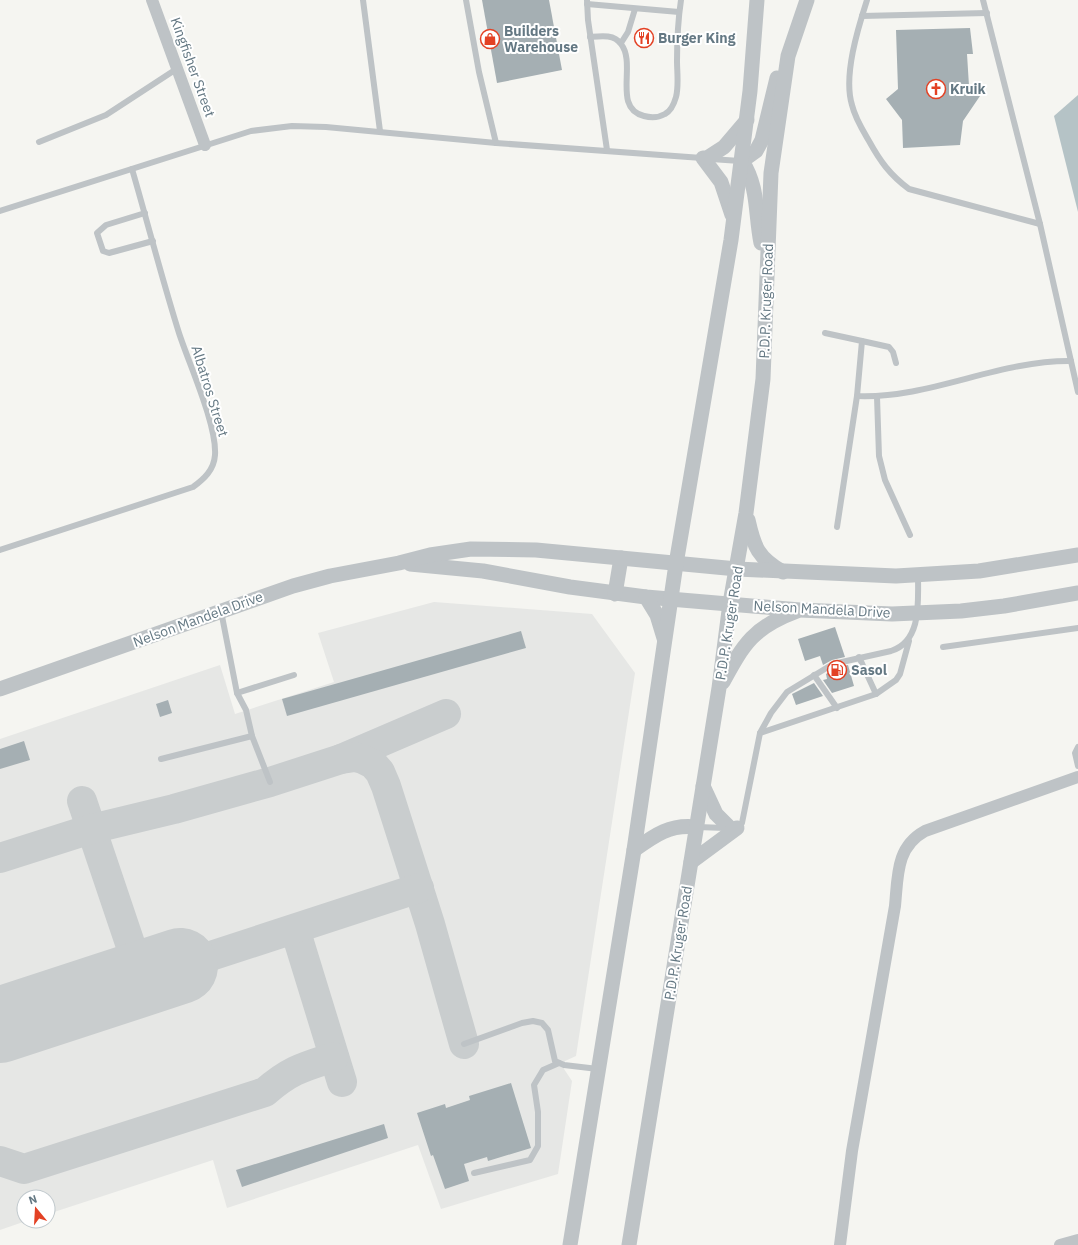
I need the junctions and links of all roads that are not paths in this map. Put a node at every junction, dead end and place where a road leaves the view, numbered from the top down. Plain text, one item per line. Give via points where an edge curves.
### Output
1 (152, 0) edge
2 (363, 0) edge
3 (466, 0) edge
4 (681, 0) edge
5 (757, 0) edge
6 (807, 0) edge
7 (867, 0) edge
8 (983, 0) edge
9 (587, 2) edge
10 (635, 9) junction
11 (679, 12) junction
12 (987, 13) junction
13 (862, 16) junction
14 (590, 37) junction
15 (621, 43) junction
16 (788, 56) junction
17 (178, 68) junction
18 (747, 120) junction
19 (380, 131) junction
20 (39, 142) dead end
21 (496, 143) junction
22 (205, 145) junction
23 (607, 150) junction
24 (705, 158) junction
25 (742, 161) junction
26 (132, 169) junction
27 (0, 211) edge
28 (145, 213) junction
29 (734, 222) junction
30 (1040, 224) junction
31 (153, 242) junction
32 (768, 260) junction
33 (825, 333) dead end
34 (862, 341) junction
35 (1071, 361) junction
36 (896, 364) dead end
37 (1078, 392) edge
38 (857, 396) junction
39 (877, 397) junction
40 (746, 513) junction
41 (837, 527) dead end
42 (910, 535) dead end
43 (0, 550) edge
44 (1078, 555) edge
45 (621, 558) junction
46 (399, 563) junction
47 (676, 564) junction
48 (737, 570) junction
49 (782, 572) junction
50 (918, 575) junction
51 (1078, 593) edge
52 (615, 594) junction
53 (646, 597) junction
54 (672, 600) junction
55 (730, 603) junction
56 (800, 610) junction
57 (220, 611) junction
58 (918, 613) junction
59 (1078, 628) edge
60 (665, 641) junction
61 (909, 641) junction
62 (943, 647) dead end
63 (859, 657) junction
64 (294, 675) dead end
65 (814, 675) junction
66 (719, 688) junction
67 (0, 689) edge
68 (237, 693) junction
69 (876, 694) junction
70 (837, 708) junction
71 (760, 732) junction
72 (252, 736) junction
73 (1078, 747) edge
74 (161, 759) dead end
75 (1078, 766) edge
76 (1078, 777) edge
77 (270, 782) dead end
78 (703, 786) junction
79 (696, 827) junction
80 (733, 828) junction
81 (634, 850) junction
82 (691, 862) junction
83 (464, 1044) dead end
84 (559, 1063) junction
85 (599, 1069) junction
86 (474, 1174) dead end
87 (1078, 1240) edge
88 (570, 1245) edge
89 (629, 1245) edge
90 (840, 1245) edge
91 (1060, 1245) edge

1 - 17 street, Kingfisher Street
2 - 19 lane
3 - 21 lane via 479,72
4 - 11 lane
5 - 18 street
6 - 16 street, P.D.P. Kruger Road
7 - 13 lane
8 - 12 lane
9 - 10 lane
9 - 14 lane
10 - 11 lane
10 - 15 lane via 628,32
11 - 15 lane via 677,95 674,104 664,115 654,118 636,114 629,105 625,50
12 - 13 lane
12 - 30 lane
13 - 30 lane via 851,69 851,104 876,154 893,177 910,189
14 - 15 lane via 608,36
14 - 23 lane
16 - 25 street via 778,76 762,140 756,151
16 - 32 street, P.D.P. Kruger Road via 771,173
17 - 20 lane via 106,115
17 - 22 street, Kingfisher Street
18 - 24 street via 724,146
18 - 25 street
19 - 21 lane
19 - 22 lane via 326,127 271,127
21 - 23 lane
22 - 26 lane
23 - 24 lane
24 - 25 lane
24 - 29 street via 721,182
25 - 29 street
25 - 32 street via 751,177 761,243
26 - 27 lane
26 - 28 lane, Albatros Street
28 - 31 lane, Albatros Street
28 - 31 lane via 106,225 98,233 103,250 109,253
29 - 47 street
30 - 35 lane
31 - 43 lane, Albatros Street via 179,332 208,418 214,447 213,465 208,474 193,487
32 - 40 street, P.D.P. Kruger Road via 763,378
33 - 34 lane
34 - 36 lane via 889,347
34 - 38 lane
35 - 37 lane
35 - 39 lane via 1031,363 950,383
38 - 39 lane
38 - 41 lane
39 - 42 lane via 881,462 885,480
40 - 48 street, P.D.P. Kruger Road
40 - 49 street via 758,553
44 - 50 street, Nelson Mandela Drive via 979,571
45 - 46 street, Nelson Mandela Drive via 494,548 450,552
45 - 47 street, Nelson Mandela Drive
45 - 52 street
46 - 52 street, Nelson Mandela Drive via 483,571
46 - 57 street, Nelson Mandela Drive via 330,576
47 - 48 street, Nelson Mandela Drive
47 - 54 street
48 - 49 street, Nelson Mandela Drive
48 - 55 street, P.D.P. Kruger Road
49 - 50 street, Nelson Mandela Drive
50 - 58 lane
51 - 58 street, Nelson Mandela Drive via 1004,606
52 - 53 street, Nelson Mandela Drive
53 - 54 street, Nelson Mandela Drive
53 - 60 street via 657,615
54 - 55 street, Nelson Mandela Drive
54 - 60 street
55 - 56 street, Nelson Mandela Drive
55 - 66 street, P.D.P. Kruger Road
56 - 58 street, Nelson Mandela Drive
56 - 66 street via 775,620 752,637 741,649
57 - 67 street, Nelson Mandela Drive
57 - 68 lane
58 - 61 lane
59 - 62 lane
60 - 81 street
61 - 63 lane via 900,648
61 - 69 lane via 900,674 896,680
63 - 65 lane via 833,664
63 - 69 lane
64 - 68 lane
65 - 70 lane
65 - 71 lane via 787,692
66 - 78 street, P.D.P. Kruger Road
68 - 72 lane via 246,710
69 - 70 lane
70 - 71 lane
71 - 80 lane via 742,823
72 - 74 lane
72 - 77 lane
73 - 75 lane via 1075,753
76 - 90 street via 925,831 906,846 901,859 852,1151
78 - 79 street, P.D.P. Kruger Road
78 - 80 street via 716,814
79 - 80 lane
79 - 81 street via 670,828
79 - 82 street, P.D.P. Kruger Road
80 - 82 street
81 - 85 street
82 - 89 street, P.D.P. Kruger Road
83 - 84 lane via 533,1021 542,1023 548,1030 555,1060
84 - 85 lane
84 - 86 lane via 543,1070 534,1085 538,1112 538,1146 530,1160
85 - 88 street
87 - 91 street

